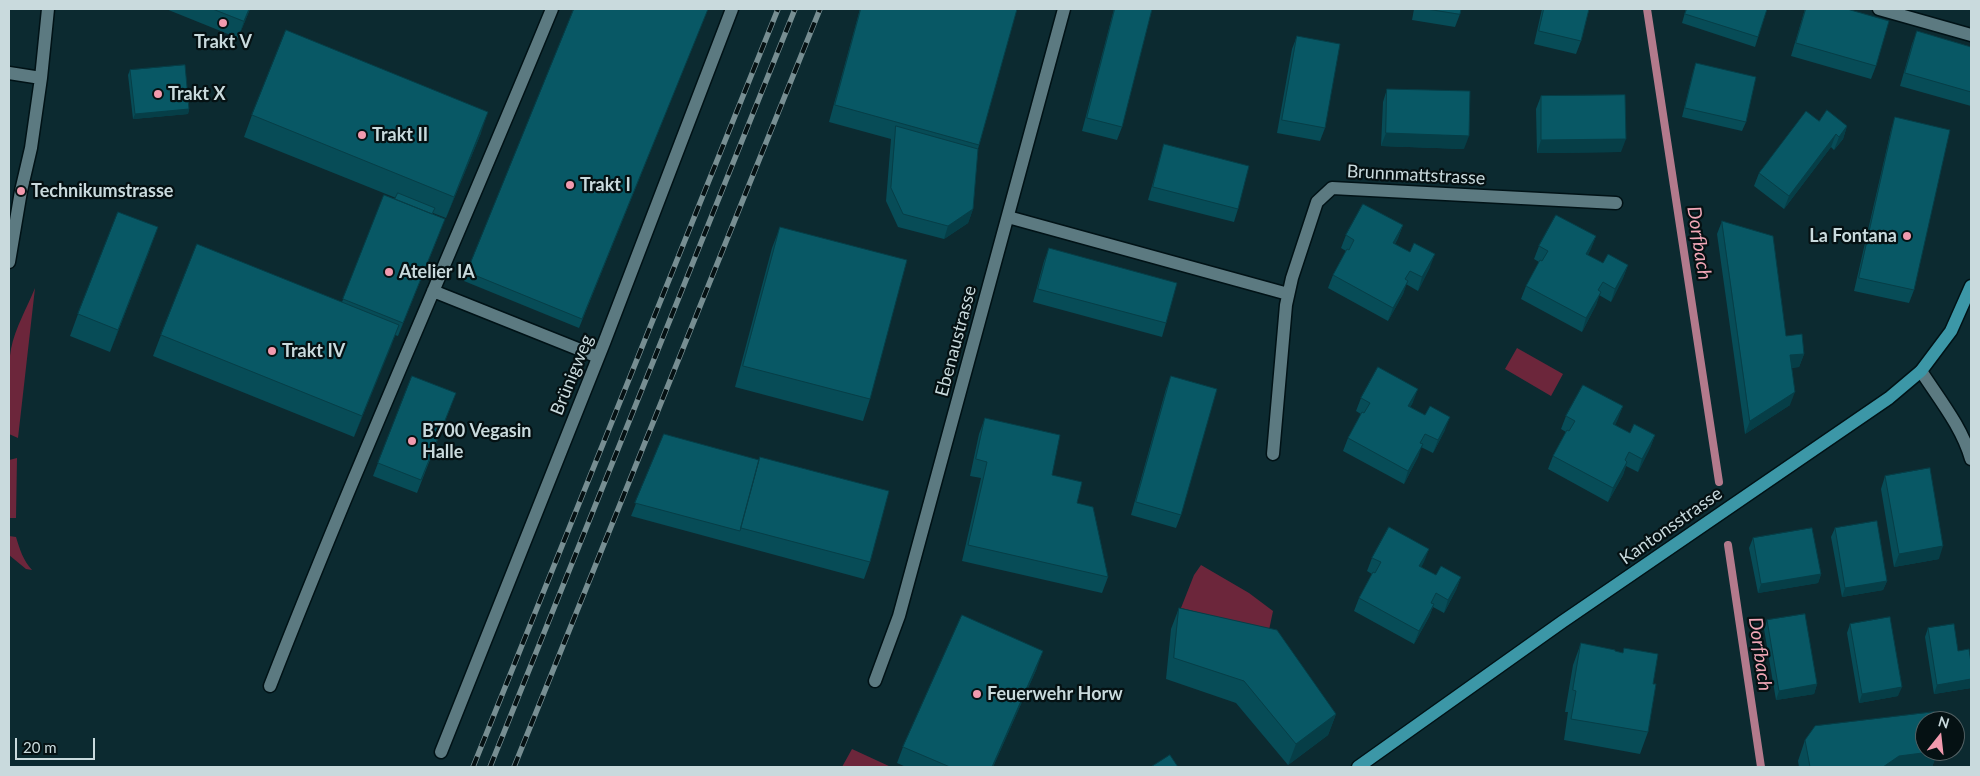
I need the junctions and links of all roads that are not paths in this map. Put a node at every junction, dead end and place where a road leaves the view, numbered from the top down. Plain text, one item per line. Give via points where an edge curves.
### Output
1 (48, 9) edge
2 (552, 9) edge
3 (732, 9) edge
4 (1064, 9) edge
5 (1879, 9) edge
6 (1971, 35) edge
7 (9, 73) edge
8 (41, 78) junction
9 (1616, 203) dead end
10 (1008, 217) junction
11 (9, 262) edge
12 (1971, 286) edge
13 (433, 291) junction
14 (1288, 294) junction
15 (598, 357) junction
16 (1921, 371) junction
17 (1272, 454) dead end
18 (1971, 459) edge
19 (875, 681) dead end
20 (270, 686) dead end
21 (441, 752) dead end
22 (1358, 767) edge

1 - 8 street
2 - 13 street
3 - 15 street, Brünigweg
4 - 10 street, Ebenaustrasse
5 - 6 street
7 - 8 street
8 - 11 street
9 - 14 street, Brunnmattstrasse via 1332,188 1317,202
10 - 14 street
10 - 19 street, Ebenaustrasse via 901,606
12 - 16 main road, Kantonsstrasse via 1951,331
13 - 15 street
13 - 20 street via 319,560
14 - 17 street, Brunnmattstrasse
15 - 21 street, Brünigweg
16 - 18 street via 1948,411
16 - 22 main road, Kantonsstrasse via 1888,398

